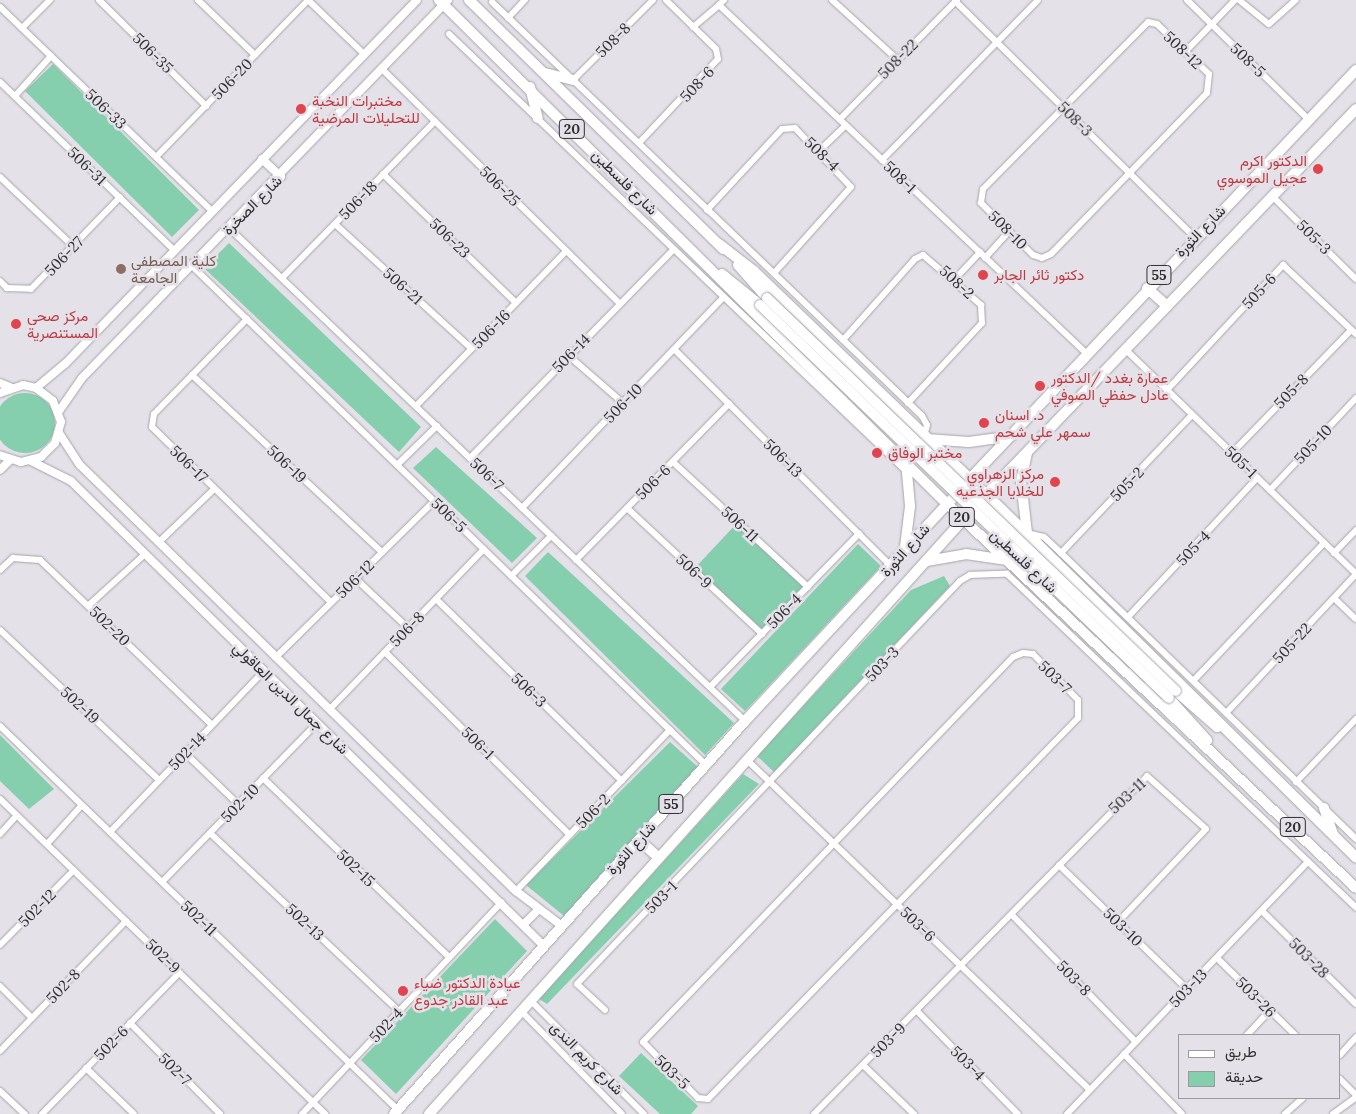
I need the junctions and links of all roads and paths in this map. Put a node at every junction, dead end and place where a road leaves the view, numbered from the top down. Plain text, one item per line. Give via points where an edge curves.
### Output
1 (50, 0) edge
2 (100, 0) edge
3 (198, 0) edge
4 (308, 0) edge
5 (417, 0) edge
6 (469, 0) edge
7 (525, 0) edge
8 (653, 0) edge
9 (666, 0) edge
10 (832, 0) edge
11 (1038, 0) edge
12 (1187, 0) edge
13 (1235, 0) edge
14 (1239, 0) edge
15 (1296, 0) edge
16 (444, 1) edge
17 (956, 1) edge
18 (492, 2) dead end
19 (721, 2) edge
20 (0, 7) edge
21 (508, 18) junction
22 (1213, 25) junction
23 (693, 27) junction
24 (22, 28) junction
25 (449, 34) dead end
26 (997, 42) junction
27 (1185, 52) junction
28 (364, 54) junction
29 (256, 55) junction
30 (51, 56) junction
31 (898, 60) junction
32 (382, 69) junction
33 (1356, 70) edge
34 (540, 71) junction
35 (573, 80) junction
36 (0, 82) edge
37 (530, 87) junction
38 (15, 96) junction
39 (206, 106) junction
40 (1062, 106) junction
41 (1356, 110) edge
42 (538, 118) junction
43 (840, 119) junction
44 (1308, 119) junction
45 (434, 121) junction
46 (846, 125) junction
47 (638, 143) junction
48 (820, 151) junction
49 (156, 157) junction
50 (262, 159) junction
51 (882, 160) junction
52 (1128, 172) junction
53 (383, 174) junction
54 (0, 177) edge
55 (280, 177) junction
56 (1272, 196) junction
57 (120, 197) junction
58 (708, 210) junction
59 (212, 211) junction
60 (335, 224) junction
61 (229, 228) junction
62 (1009, 231) junction
63 (1194, 237) junction
64 (719, 244) junction
65 (73, 246) junction
66 (174, 250) junction
67 (673, 250) junction
68 (566, 251) junction
69 (980, 252) junction
70 (985, 258) junction
71 (703, 260) junction
72 (192, 266) junction
73 (774, 273) junction
74 (282, 278) junction
75 (1356, 279) edge
76 (955, 280) junction
77 (0, 281) edge
78 (1147, 288) junction
79 (723, 298) junction
80 (764, 301) junction
81 (516, 303) junction
82 (619, 303) junction
83 (1167, 306) junction
84 (247, 320) junction
85 (1354, 332) edge
86 (843, 340) junction
87 (472, 349) junction
88 (675, 350) junction
89 (1126, 350) junction
90 (1086, 354) junction
91 (568, 356) junction
92 (192, 375) junction
93 (0, 383) edge
94 (10, 387) junction
95 (36, 388) junction
96 (1166, 390) junction
97 (0, 393) edge
98 (1356, 398) edge
99 (908, 403) junction
100 (623, 404) junction
101 (729, 404) junction
102 (416, 406) junction
103 (59, 411) junction
104 (1192, 415) junction
105 (437, 426) junction
106 (59, 434) junction
107 (1012, 436) junction
108 (925, 438) junction
109 (1028, 452) junction
110 (1232, 453) junction
111 (0, 455) edge
112 (470, 458) junction
113 (10, 460) junction
114 (31, 461) junction
115 (906, 461) junction
116 (673, 462) junction
117 (397, 465) junction
118 (0, 470) edge
119 (907, 472) junction
120 (1257, 478) junction
121 (969, 481) junction
122 (214, 489) junction
123 (1270, 490) junction
124 (984, 496) junction
125 (434, 501) junction
126 (950, 501) junction
127 (522, 508) junction
128 (627, 508) junction
129 (966, 516) junction
130 (1356, 530) edge
131 (1027, 533) junction
132 (859, 534) junction
133 (551, 536) junction
134 (159, 542) junction
135 (1324, 543) junction
136 (484, 549) junction
137 (904, 550) junction
138 (382, 552) junction
139 (1061, 553) junction
140 (1334, 553) junction
141 (145, 554) junction
142 (576, 560) junction
143 (926, 561) junction
144 (1008, 561) junction
145 (891, 566) junction
146 (0, 570) edge
147 (1356, 574) edge
148 (511, 576) junction
149 (356, 578) junction
150 (808, 587) junction
151 (1334, 598) junction
152 (436, 599) junction
153 (331, 602) junction
154 (89, 605) junction
155 (1128, 617) junction
156 (1356, 619) edge
157 (408, 628) junction
158 (0, 630) edge
159 (762, 634) junction
160 (385, 652) junction
161 (276, 657) junction
162 (264, 671) junction
163 (1194, 680) junction
164 (710, 687) junction
165 (1172, 694) junction
166 (330, 710) junction
167 (1227, 712) junction
168 (1356, 720) edge
169 (745, 721) junction
170 (317, 723) junction
171 (212, 724) junction
172 (0, 726) edge
173 (670, 730) junction
174 (1239, 744) junction
175 (186, 753) junction
176 (746, 759) junction
177 (706, 765) junction
178 (1230, 766) junction
179 (263, 778) junction
180 (159, 780) junction
181 (622, 781) junction
182 (1296, 782) junction
183 (771, 783) junction
184 (0, 799) edge
185 (238, 804) junction
186 (82, 805) junction
187 (1324, 808) junction
188 (17, 815) junction
189 (110, 832) junction
190 (210, 833) junction
191 (0, 834) edge
192 (570, 834) junction
193 (1333, 835) junction
194 (1356, 838) edge
195 (639, 840) junction
196 (47, 844) junction
197 (835, 844) junction
198 (658, 857) junction
199 (1356, 858) edge
200 (1308, 862) junction
201 (1059, 865) junction
202 (74, 870) junction
203 (162, 882) junction
204 (1356, 888) edge
205 (516, 891) junction
206 (502, 902) junction
207 (897, 904) junction
208 (1356, 908) edge
209 (538, 910) junction
210 (1262, 911) junction
211 (1012, 915) junction
212 (126, 921) junction
213 (1118, 922) junction
214 (525, 923) junction
215 (562, 926) junction
216 (0, 946) edge
217 (544, 946) junction
218 (450, 957) junction
219 (1217, 958) junction
220 (962, 967) junction
221 (179, 972) junction
222 (0, 986) edge
223 (1187, 989) junction
224 (530, 1000) junction
225 (1356, 1004) edge
226 (400, 1010) junction
227 (606, 1010) dead end
228 (1270, 1010) junction
229 (521, 1011) junction
230 (917, 1011) junction
231 (32, 1018) junction
232 (130, 1023) junction
233 (1248, 1034) edge
234 (1294, 1034) edge
235 (1356, 1037) edge
236 (1136, 1042) junction
237 (0, 1051) edge
238 (1124, 1054) junction
239 (1341, 1054) edge
240 (350, 1063) junction
241 (863, 1065) junction
242 (86, 1068) junction
243 (1341, 1080) edge
244 (1090, 1090) junction
245 (0, 1091) edge
246 (1356, 1096) edge
247 (1302, 1099) edge
248 (313, 1102) junction
249 (396, 1112) edge
250 (25, 1114) edge
251 (42, 1114) edge
252 (134, 1114) edge
253 (220, 1114) edge
254 (302, 1114) edge
255 (325, 1114) edge
256 (429, 1114) edge
257 (622, 1114) edge
258 (644, 1114) edge
259 (814, 1114) edge
260 (914, 1114) edge
261 (1018, 1114) edge
262 (1067, 1114) edge
263 (1182, 1114) edge
264 (1285, 1114) edge
265 (1333, 1114) edge

1 - 24 street
2 - 39 street, 506-35
3 - 29 street
4 - 28 street
4 - 29 street, 506-20
5 - 28 street, شارع الصخرة
6 - 34 main road, شارع فلسطين / 20
7 - 21 street
8 - 35 street, 508-8
9 - 23 street, 508-6
10 - 31 street
11 - 26 street
12 - 22 street, 508-5
13 - 22 street
14 - 15 street via 1269,24
16 - 32 street, شارع الصخرة
16 - 37 main road, شارع فلسطين / 20
17 - 26 street, 508-3
17 - 31 street, 508-22
18 - 21 street
19 - 23 street
19 - 43 street, 508-1
20 - 24 street, 506-33
21 - 35 street
22 - 27 street
22 - 44 street, 508-5
23 - 47 street, 508-6 via 716,49 718,60
24 - 30 street, 506-33
25 - 42 street
26 - 40 street, 508-3
26 - 51 street
27 - 40 street, 508-12 via 1156,24 1141,25
27 - 52 street, 508-12 via 1209,74 1211,85
28 - 50 street, شارع الصخرة
29 - 39 street, 506-20
30 - 38 street
30 - 49 street, 506-33
31 - 43 street, 508-22
32 - 45 street, 506-25
32 - 55 street, شارع الصخرة
33 - 44 main road, شارع الثورة / 55
34 - 35 main road
34 - 64 main road, شارع فلسطين / 20
35 - 47 street
36 - 38 street, 506-31
37 - 42 main road
37 - 71 main road, شارع فلسطين / 20
38 - 57 street, 506-31
39 - 49 street, 506-20
40 - 52 street, 508-3
40 - 62 street, 508-10 via 980,196 981,203
41 - 56 main road, شارع الثورة / 55
42 - 67 street
43 - 46 street, 508-1
44 - 63 main road, شارع الثورة / 55
45 - 53 street, 506-18
45 - 68 street, 506-25
46 - 48 street
46 - 51 street, 508-1
47 - 58 street
48 - 58 street, 508-4 via 796,128 782,129
48 - 73 street, 508-4 via 847,178 849,194
49 - 59 street, 506-33
50 - 55 street
50 - 59 street, شارع الصخرة
51 - 69 street, 508-1
52 - 62 street, 508-10 via 1051,254 1042,258 1033,255
52 - 63 street, 508-3
53 - 60 street, 506-18
53 - 81 street, 506-23
54 - 65 street
55 - 61 street, شارع الصخرة
56 - 75 street, 505-3
56 - 83 main road, شارع الثورة / 55
57 - 65 street, 506-27
57 - 66 street, 506-31
58 - 73 street
59 - 66 street, شارع الصخرة
60 - 74 street, 506-18
60 - 87 street, 506-21
61 - 72 street, شارع الصخرة
61 - 74 street, 506-7
62 - 70 street
63 - 78 main road, شارع الثورة / 55
64 - 80 main road, شارع فلسطين / 20
64 - 108 main road, شارع فلسطين / 20 via 754,271
65 - 77 street, 506-27 via 31,289 13,290
66 - 95 street, شارع الصخرة via 65,364
67 - 79 street
67 - 82 street, 506-14
68 - 81 street, 506-16
68 - 82 street, 506-25
69 - 70 street, 508-1
69 - 76 street
70 - 90 street, 508-1
71 - 80 main road, شارع فلسطين / 20
71 - 115 main road, شارع فلسطين / 20
72 - 84 street, 506-5
72 - 103 street, شارع الصخرة via 82,378
73 - 86 street
74 - 102 street, 506-7
76 - 86 street, 508-2 via 930,257 914,258
76 - 99 street, 508-2 via 981,305 982,323
78 - 83 main road
78 - 90 main road, شارع الثورة / 55
79 - 88 street, 506-10
79 - 119 street
80 - 165 main road, شارع فلسطين / 20, bridge
81 - 87 street, 506-16
82 - 91 street, 506-14
83 - 89 main road, شارع الثورة / 55
84 - 92 street, 506-17
84 - 117 street, 506-5
85 - 96 street, 505-6 via 1283,265
85 - 110 street, 505-8
86 - 99 street
87 - 102 street, 506-16
88 - 100 street, 506-10
88 - 101 street, 506-13
89 - 96 street, 505-1
89 - 109 main road, شارع الثورة / 55
90 - 107 main road, شارع الثورة / 55
91 - 100 street
91 - 112 street, 506-14
92 - 122 street, 506-17 via 154,414 152,427
92 - 138 street, 506-19
93 - 94 street
94 - 95 street
94 - 97 street
95 - 103 street
96 - 104 street, 505-1
98 - 123 street, 505-10
99 - 108 street via 926,422
100 - 127 street, 506-10
101 - 116 street, 506-6
101 - 132 street, 506-13
102 - 105 street, 506-7
103 - 106 street
104 - 110 street, 505-1
104 - 139 street, 505-2
105 - 112 street, 506-7
105 - 117 street
106 - 114 street via 49,451
106 - 134 street, شارع جمال الدين العاقولي via 80,465
107 - 108 main road via 969,442
107 - 121 main road, شارع الثورة / 55
108 - 121 main road, شارع فلسطين / 20
109 - 124 main road, شارع الثورة / 55
109 - 131 main road via 1021,481
110 - 120 street, 505-1
111 - 113 street
112 - 127 street, 506-7
113 - 114 street
113 - 118 street
114 - 141 street, شارع جمال الدين العاقولي via 71,482
115 - 119 main road
115 - 126 main road, شارع فلسطين / 20
116 - 128 street, 506-6
116 - 150 street, 506-11
117 - 125 street, 506-5
119 - 137 main road via 909,532
120 - 123 street, 505-1
120 - 155 street, 505-4
121 - 124 main road, شارع فلسطين / 20
122 - 134 street
122 - 153 street, 506-17
123 - 135 street, 505-1
124 - 131 main road, شارع فلسطين / 20
125 - 136 street, 506-5
125 - 138 street, 506-12
126 - 129 main road, شارع فلسطين / 20
126 - 137 main road, شارع الثورة / 55
127 - 133 street, 506-7
128 - 142 street, 506-6
128 - 159 street, 506-9
129 - 143 main road, شارع الثورة / 55
129 - 144 main road, شارع فلسطين / 20
130 - 140 street
131 - 139 street via 1044,537
131 - 174 main road, شارع فلسطين / 20 via 1198,698
132 - 145 street, 506-13
132 - 150 street, 506-4
133 - 142 street, 506-7
133 - 148 street
134 - 161 street, شارع جمال الدين العاقولي
135 - 140 street, 505-1
135 - 163 street
136 - 148 street, 506-5
136 - 152 street, 506-8
137 - 145 main road, شارع الثورة / 55
138 - 149 street, 506-12
139 - 155 street
140 - 147 street, 505-1
141 - 154 street
141 - 162 street, شارع جمال الدين العاقولي
142 - 164 street, 506-7
143 - 144 main road via 966,554
143 - 176 main road, شارع الثورة / 55
144 - 178 main road, شارع فلسطين / 20
145 - 169 main road, شارع الثورة / 55
146 - 154 street, 502-20 via 13,558 40,560
147 - 151 street, 505-22
148 - 173 street, 506-5
149 - 153 street, 506-12
149 - 157 street
150 - 159 street, 506-4
151 - 156 street
151 - 167 street, 505-22
152 - 157 street, 506-8
152 - 181 street, 506-3
153 - 161 street, 506-12
154 - 171 street, 502-20
155 - 163 street
157 - 160 street, 506-8
158 - 180 street, 502-19
159 - 164 street, 506-4
160 - 166 street, 506-8
160 - 192 street, 506-1
161 - 166 street, شارع جمال الدين العاقولي
162 - 170 street, شارع جمال الدين العاقولي
162 - 171 street, 502-14
163 - 167 street
164 - 169 street, 506-7
165 - 174 main road, شارع فلسطين / 20
165 - 178 main road, شارع فلسطين / 20
166 - 205 street, شارع جمال الدين العاقولي
167 - 182 street
168 - 182 street
169 - 177 main road, شارع الثورة / 55
170 - 179 street, 502-10
170 - 206 street, شارع جمال الدين العاقولي
171 - 175 street, 502-14
172 - 186 street, 502-11
173 - 177 street, 506-5
173 - 181 street, 506-2
174 - 193 main road, شارع فلسطين / 20
175 - 180 street, 502-14
175 - 185 street
176 - 183 street, 503-6
176 - 198 main road, شارع الثورة / 55
177 - 195 main road, شارع الثورة / 55
178 - 204 main road, شارع فلسطين / 20
179 - 185 street, 502-10
179 - 218 street, 502-15
180 - 189 street, 502-14
181 - 192 street, 506-2
182 - 187 street
183 - 197 street, 503-6
183 - 200 street, 503-3 via 960,581 970,575 1006,574
183 - 227 street, 503-1 via 577,984
184 - 188 street, 502-9
185 - 190 street, 502-10
186 - 189 street, 502-11
186 - 196 street
187 - 193 main road
187 - 194 street
188 - 191 street
188 - 196 street, 502-9
189 - 203 street, 502-11
190 - 203 street, 502-10
190 - 226 street, 502-13
192 - 205 street, 506-2
193 - 199 main road, شارع فلسطين / 20
195 - 198 main road
195 - 215 main road, شارع الثورة / 55
196 - 202 street, 502-9
197 - 207 street, 503-6
197 - 207 street, 503-7 via 1013,657 1033,654 1078,700 1078,718
197 - 207 street, 503-5 via 643,1045 698,1098 708,1099
198 - 224 main road, شارع الثورة / 55
200 - 208 street
200 - 210 street, 503-13
201 - 211 street, 503-11
201 - 213 street, 503-10
201 - 213 street, 503-11 via 1142,777 1150,778 1205,825 1205,834
202 - 212 street, 502-9
202 - 216 street, 502-12
203 - 240 street, 502-11
205 - 209 street, شارع جمال الدين العاقولي
206 - 214 street, شارع جمال الدين العاقولي
206 - 218 street, 502-4
207 - 220 street, 503-6
209 - 214 street
209 - 215 street, شارع جمال الدين العاقولي
210 - 219 street, 503-13
210 - 225 street, 503-28
211 - 220 street, 503-11
211 - 236 street, 503-8
212 - 221 street, 502-9
212 - 231 street, 502-8
213 - 223 street, 503-10
214 - 217 street, شارع جمال الدين العاقولي
215 - 217 main road, شارع الثورة / 55
217 - 249 main road, شارع الثورة / 55
218 - 226 street, 502-4
219 - 223 street, 503-13
219 - 228 street, 503-26
220 - 230 street, 503-9
220 - 244 street, 503-6
221 - 232 street, 502-6
221 - 248 street, 502-9
222 - 231 street
223 - 236 street, 503-13
224 - 229 main road, شارع الثورة / 55
224 - 258 street, شارع كريم الندى
226 - 240 street, 502-4
228 - 233 street
228 - 234 street, 503-26
229 - 256 main road, شارع الثورة / 55
229 - 257 street, شارع كريم الندى
230 - 241 street, 503-9
230 - 261 street, 503-4
231 - 237 street, 502-8
232 - 242 street, 502-6
232 - 253 street, 502-7
235 - 239 street
236 - 238 street, 503-13
238 - 244 street, 503-13
238 - 263 street
240 - 248 street, 502-4
240 - 249 street, 502-11
241 - 259 street, 503-9
241 - 260 street
242 - 251 street, 502-6
242 - 252 street
243 - 246 street
244 - 262 street, 503-13
245 - 250 street
246 - 265 street
247 - 264 street
248 - 254 street, 502-4
248 - 255 street, 502-9

